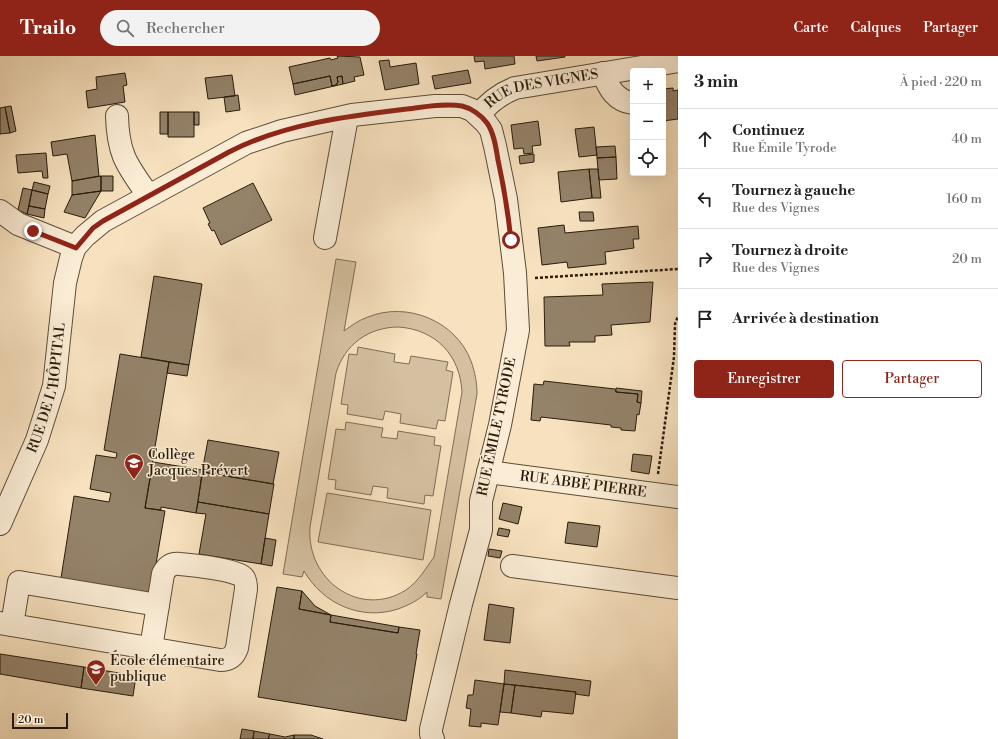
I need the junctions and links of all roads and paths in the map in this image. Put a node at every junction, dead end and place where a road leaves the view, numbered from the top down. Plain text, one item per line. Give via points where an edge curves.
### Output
1 (678, 61) edge
2 (603, 73) junction
3 (630, 103) edge
4 (479, 115) junction
5 (117, 116) dead end
6 (347, 117) junction
7 (148, 196) junction
8 (0, 211) edge
9 (325, 238) dead end
10 (76, 248) junction
11 (678, 269) edge
12 (516, 280) junction
13 (678, 316) edge
14 (488, 472) junction
15 (656, 494) junction
16 (678, 497) edge
17 (0, 524) edge
18 (512, 566) dead end
19 (678, 588) edge
20 (158, 605) junction
21 (6, 624) edge
22 (151, 648) junction
23 (433, 739) edge

1 - 2 street, RUE DES VIGNES
2 - 3 street via 608,86 616,96
2 - 4 street, RUE DES VIGNES via 516,88 495,98
4 - 6 street, RUE DES VIGNES via 462,106 451,106
4 - 12 street, RUE ÉMILE TYRODE via 491,130 496,146 506,198
5 - 7 street via 121,152
6 - 7 street, RUE DES VIGNES via 282,131 246,143
6 - 9 street
7 - 10 street, RUE DES VIGNES via 93,228
8 - 10 street via 18,224
10 - 17 street, RUE DE L'HÔPITAL via 66,277 54,386 37,440
11 - 12 path
12 - 14 street, RUE ÉMILE TYRODE via 518,330 500,425
13 - 15 path
14 - 15 street, RUE ABBÉ PIERRE
14 - 23 street, RUE ÉMILE TYRODE via 481,501 481,530 431,728
15 - 16 street, RUE ABBÉ PIERRE
18 - 19 street
20 - 21 street via 19,582
20 - 22 street
20 - 22 street via 165,569 174,563 234,572 243,577 246,583 237,648 232,657 220,660
21 - 22 street

